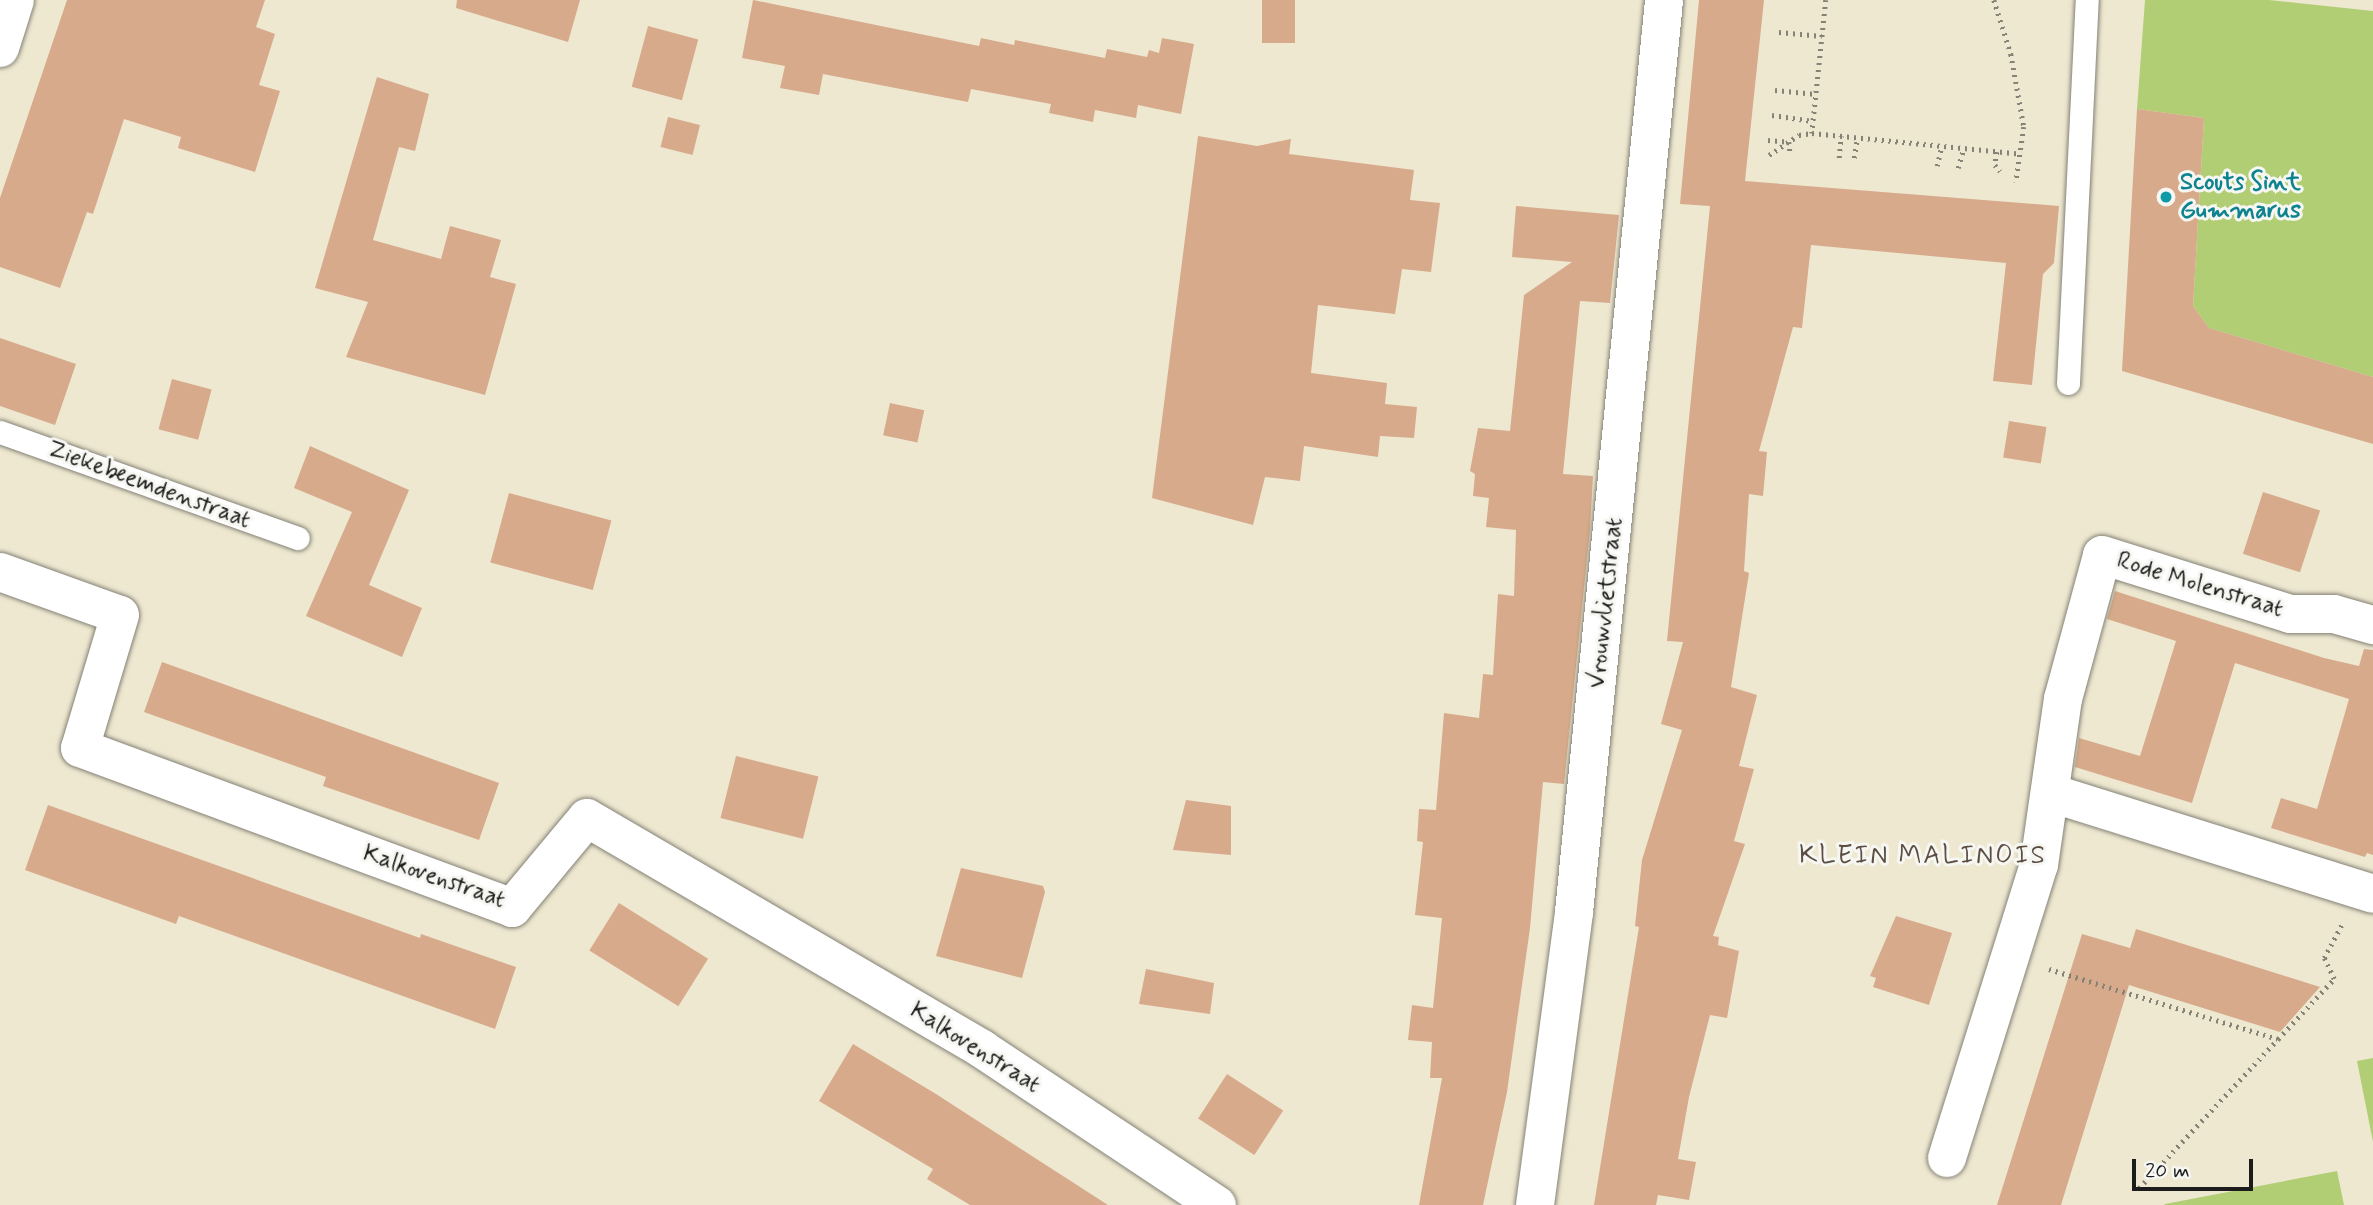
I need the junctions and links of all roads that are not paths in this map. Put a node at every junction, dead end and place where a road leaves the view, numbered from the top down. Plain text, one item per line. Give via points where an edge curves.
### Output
1 (15, 0) edge
2 (1664, 0) edge
3 (2087, 0) edge
4 (0, 48) edge
5 (2068, 383) dead end
6 (0, 432) edge
7 (298, 538) dead end
8 (0, 572) edge
9 (2373, 625) edge
10 (2051, 793) junction
11 (2366, 892) edge
12 (1947, 1158) dead end
13 (1217, 1205) edge
14 (1535, 1205) edge

1 - 4 street
2 - 14 street, Vrouwvlietstraat via 1574,912
3 - 5 lane
6 - 7 lane, Ziekebeemdenstraat
8 - 13 street, Kalkovenstraat via 120,615 80,748 512,908 587,818 982,1049
9 - 10 street, Rode Molenstraat via 2334,614 2290,614 2102,555 2063,699
10 - 11 street
10 - 12 street, Rode Molenstraat via 2039,865

